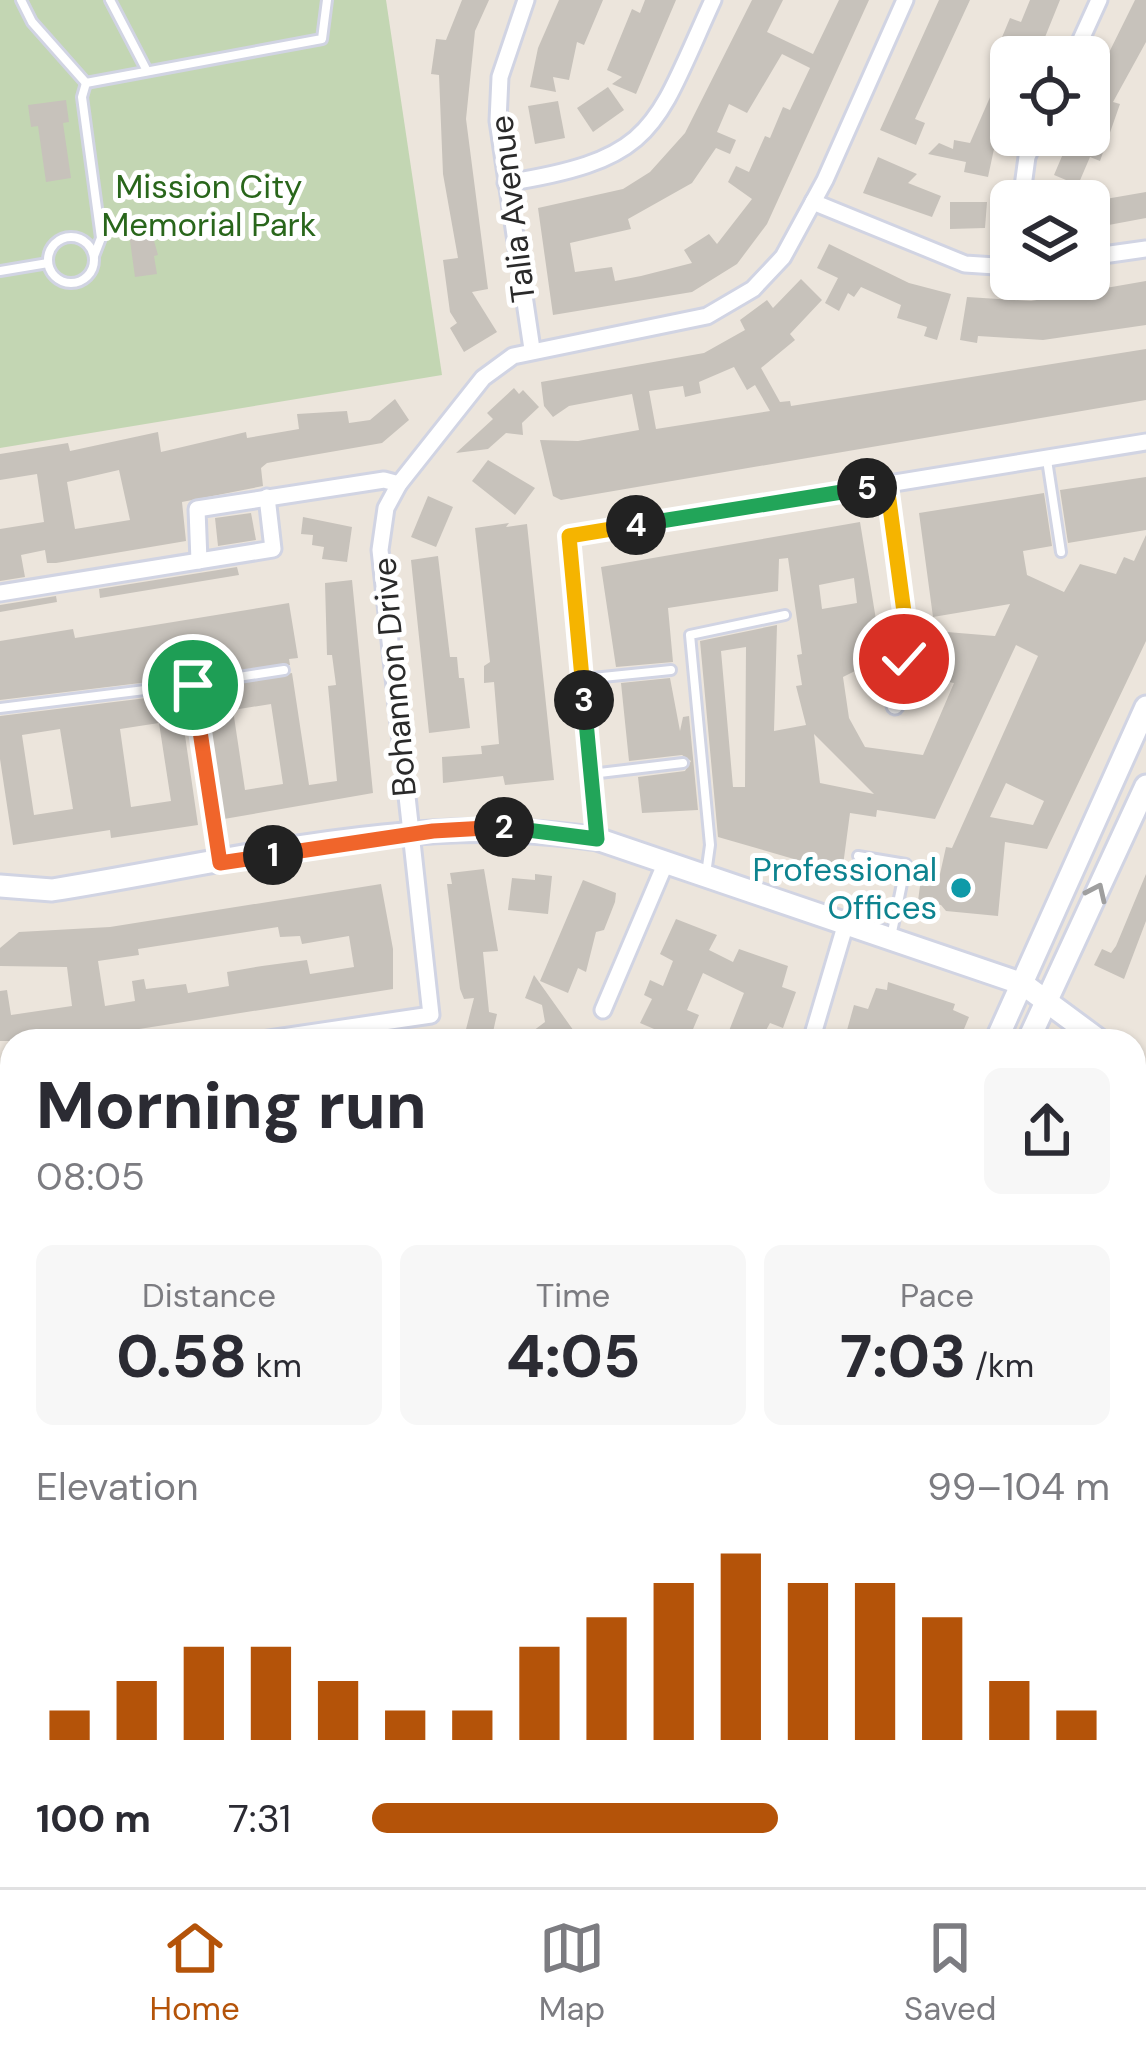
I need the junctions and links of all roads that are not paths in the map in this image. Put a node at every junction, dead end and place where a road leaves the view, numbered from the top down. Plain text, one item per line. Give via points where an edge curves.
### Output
1 (21, 0) edge
2 (110, 0) edge
3 (327, 0) edge
4 (526, 0) edge
5 (713, 0) edge
6 (905, 0) edge
7 (1099, 0) edge
8 (1082, 36) edge
9 (147, 71) junction
10 (86, 83) junction
11 (506, 182) junction
12 (813, 202) junction
13 (1146, 248) edge
14 (1110, 254) edge
15 (94, 256) junction
16 (48, 263) junction
17 (990, 266) edge
18 (0, 271) edge
19 (532, 350) junction
20 (1146, 442) edge
21 (1046, 458) junction
22 (399, 484) junction
23 (887, 485) junction
24 (267, 497) junction
25 (1061, 552) dead end
26 (200, 561) junction
27 (0, 593) edge
28 (785, 615) dead end
29 (284, 670) dead end
30 (670, 670) dead end
31 (582, 680) junction
32 (193, 685) junction
33 (895, 706) dead end
34 (1146, 707) edge
35 (0, 708) edge
36 (683, 764) dead end
37 (591, 774) junction
38 (1146, 786) edge
39 (409, 834) junction
40 (597, 839) junction
41 (858, 856) dead end
42 (666, 862) junction
43 (220, 863) junction
44 (705, 876) junction
45 (0, 886) edge
46 (846, 923) junction
47 (890, 938) junction
48 (1023, 983) junction
49 (1047, 999) junction
50 (603, 1010) dead end
51 (336, 1029) edge
52 (815, 1029) edge
53 (1002, 1029) edge
54 (1033, 1029) edge
55 (1085, 1029) edge

1 - 10 lane
2 - 9 lane
3 - 9 lane via 322,39
4 - 11 street, Talia Avenue via 500,77
5 - 11 street via 658,119 628,147 599,164
6 - 12 street, Bohannon Drive
7 - 8 street
9 - 10 lane
10 - 15 lane via 101,238
11 - 19 street, Talia Avenue
12 - 17 street via 965,264
12 - 19 street, Bohannon Drive via 783,257 753,289 707,316
13 - 14 street
15 - 16 lane via 85,241 68,237 53,246
15 - 16 lane via 90,273 75,283 58,278
16 - 18 lane
19 - 22 street, Bohannon Drive via 483,378
20 - 21 street
21 - 23 street
21 - 25 lane
22 - 24 street
22 - 39 street, Bohannon Drive via 380,550
23 - 31 street via 569,536
23 - 33 street via 906,627
24 - 26 street via 197,509
24 - 26 street via 273,549
26 - 27 street
28 - 44 lane via 690,635 710,845
29 - 32 lane
30 - 31 lane
31 - 37 street
32 - 35 lane
32 - 43 lane
34 - 48 main road
36 - 37 lane
37 - 40 street
49 -> 38 main road
39 - 40 main road via 498,826
39 - 43 main road
39 - 51 street, Bohannon Drive via 431,1015
40 - 42 main road
41 - 47 lane via 907,864
42 - 44 main road
42 - 50 street
43 - 45 main road via 52,890
44 - 46 main road
46 - 47 main road
46 - 52 street
47 - 48 main road
48 - 49 main road
48 - 53 main road
49 - 54 main road
49 - 55 main road

